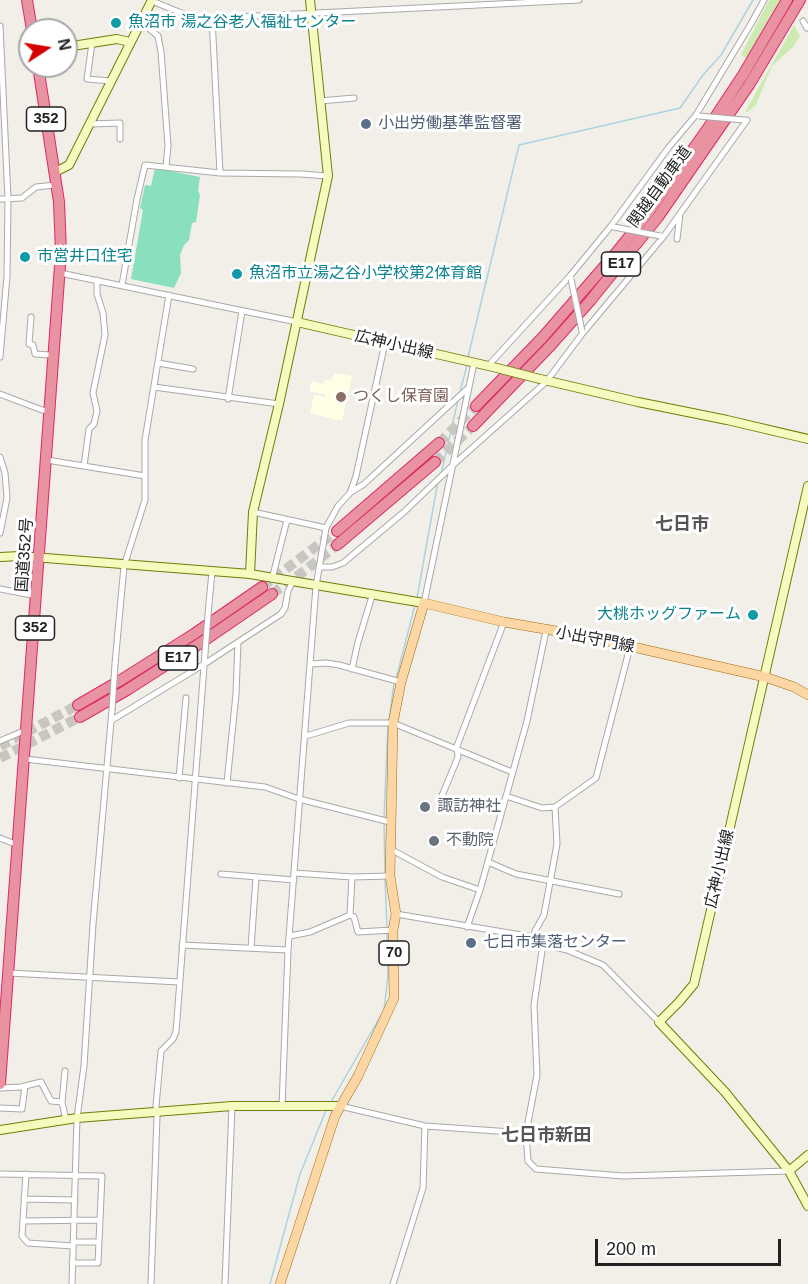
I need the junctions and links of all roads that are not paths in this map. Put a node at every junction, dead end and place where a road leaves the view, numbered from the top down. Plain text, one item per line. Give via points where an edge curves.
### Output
1 (27, 0) edge
2 (152, 0) edge
3 (310, 0) edge
4 (579, 0) edge
5 (764, 0) edge
6 (788, 0) edge
7 (800, 0) edge
8 (312, 13) junction
9 (30, 18) edge
10 (212, 18) junction
11 (803, 21) dead end
12 (141, 22) junction
13 (0, 26) edge
14 (808, 26) edge
15 (130, 42) junction
16 (92, 43) junction
17 (78, 45) edge
18 (40, 78) edge
19 (111, 81) junction
20 (2, 87) edge
21 (354, 98) dead end
22 (320, 101) junction
23 (697, 116) junction
24 (89, 124) junction
25 (120, 139) dead end
26 (166, 168) junction
27 (55, 172) junction
28 (220, 173) junction
29 (327, 176) junction
30 (56, 185) junction
31 (0, 199) edge
32 (8, 199) junction
33 (680, 213) junction
34 (613, 227) junction
35 (662, 236) junction
36 (676, 239) dead end
37 (60, 273) junction
38 (571, 277) junction
39 (97, 280) junction
40 (122, 285) junction
41 (169, 295) junction
42 (242, 311) junction
43 (31, 317) dead end
44 (297, 322) junction
45 (582, 332) junction
46 (385, 343) junction
47 (50, 355) dead end
48 (0, 357) edge
49 (158, 363) junction
50 (474, 363) junction
51 (490, 367) junction
52 (193, 369) dead end
53 (543, 380) junction
54 (154, 387) junction
55 (468, 388) junction
56 (0, 394) edge
57 (228, 399) junction
58 (279, 404) junction
59 (476, 406) tunnel mouth
60 (51, 411) junction
61 (473, 426) tunnel mouth
62 (808, 440) edge
63 (439, 443) tunnel mouth
64 (0, 457) edge
65 (47, 460) junction
66 (435, 462) tunnel mouth
67 (453, 465) junction
68 (84, 466) junction
69 (145, 476) junction
70 (808, 486) edge
71 (350, 493) junction
72 (253, 512) junction
73 (287, 520) junction
74 (332, 530) junction
75 (0, 533) edge
76 (337, 545) tunnel mouth
77 (0, 557) edge
78 (40, 558) junction
79 (124, 566) junction
80 (319, 567) junction
81 (212, 572) junction
82 (250, 574) junction
83 (272, 579) junction
84 (292, 583) junction
85 (316, 586) junction
86 (262, 587) tunnel mouth
87 (0, 589) edge
88 (373, 593) junction
89 (272, 594) tunnel mouth
90 (37, 596) junction
91 (424, 603) junction
92 (504, 622) junction
93 (546, 631) junction
94 (238, 642) junction
95 (630, 647) junction
96 (206, 663) junction
97 (311, 664) junction
98 (352, 669) junction
99 (765, 677) junction
100 (401, 682) junction
101 (808, 695) edge
102 (186, 698) dead end
103 (78, 705) tunnel mouth
104 (80, 717) tunnel mouth
105 (112, 720) junction
106 (393, 723) junction
107 (27, 730) junction
108 (306, 735) junction
109 (0, 741) edge
110 (458, 750) junction
111 (25, 759) junction
112 (106, 768) junction
113 (512, 772) junction
114 (179, 778) junction
115 (195, 780) junction
116 (227, 783) junction
117 (506, 796) junction
118 (300, 799) junction
119 (439, 803) dead end
120 (555, 807) junction
121 (390, 822) junction
122 (0, 838) edge
123 (18, 846) junction
124 (392, 850) junction
125 (488, 862) junction
126 (221, 874) dead end
127 (294, 876) junction
128 (390, 876) junction
129 (256, 877) junction
130 (352, 877) junction
131 (549, 882) junction
132 (480, 890) junction
133 (619, 894) dead end
134 (396, 914) junction
135 (350, 915) junction
136 (467, 927) junction
137 (393, 930) junction
138 (290, 936) junction
139 (533, 937) junction
140 (543, 944) junction
141 (182, 945) junction
142 (251, 948) junction
143 (288, 950) junction
144 (9, 973) junction
145 (90, 977) junction
146 (178, 982) junction
147 (659, 1022) junction
148 (1, 1066) edge
149 (65, 1071) dead end
150 (0, 1086) edge
151 (25, 1086) junction
152 (62, 1102) junction
153 (232, 1106) junction
154 (340, 1106) junction
155 (282, 1107) junction
156 (0, 1108) edge
157 (157, 1112) junction
158 (77, 1118) junction
159 (66, 1120) junction
160 (425, 1126) junction
161 (0, 1130) edge
162 (526, 1133) junction
163 (808, 1155) edge
164 (789, 1171) junction
165 (0, 1174) edge
166 (26, 1174) junction
167 (76, 1174) junction
168 (24, 1199) junction
169 (75, 1200) junction
170 (808, 1206) edge
171 (74, 1220) junction
172 (100, 1220) junction
173 (23, 1221) junction
174 (99, 1242) junction
175 (73, 1244) junction
176 (72, 1263) junction
177 (72, 1284) edge
178 (151, 1284) edge
179 (225, 1284) edge
180 (280, 1284) edge
181 (393, 1284) edge

1 - 9 highway
2 - 10 street via 196,19
2 - 12 main road
3 - 8 main road
4 - 8 street
5 - 23 street
6 - 59 highway, 関越自動車道 / E17 via 706,131 648,213 543,338
7 - 61 highway, 関越自動車道 / E17 via 738,102 658,217 582,310
8 - 10 street
8 - 22 main road
10 - 28 street
11 - 14 street
12 - 15 main road
12 - 26 street via 158,36 161,52
13 - 20 street
15 - 16 main road via 117,39
15 - 19 main road
16 - 17 main road
16 - 19 street via 87,79
18 - 27 highway, 国道352号 / 352
19 - 24 main road
20 - 32 street
21 - 22 street
22 - 29 main road
23 - 33 street, bridge via 747,120
23 - 34 street via 669,147
24 - 25 street via 120,123
24 - 27 main road via 69,165
26 - 28 street
26 - 40 street via 145,165
27 - 30 highway, 国道352号 / 352
28 - 29 street
29 - 44 main road
30 - 32 street via 36,187 22,198
30 - 37 highway, 国道352号 / 352 via 62,228
31 - 32 street
32 - 48 street
33 - 35 street
33 - 36 street
34 - 35 street, bridge
34 - 38 street
35 - 45 street
37 - 39 street
37 - 60 highway, 国道352号 / 352
38 - 45 street, bridge
38 - 51 street
39 - 40 street
39 - 68 street via 105,335 93,393 94,424 89,429
40 - 41 street
41 - 42 street
41 - 49 street
42 - 44 street
42 - 57 street
43 - 47 street via 29,344 35,354
44 - 46 main road, 広神小出線
44 - 58 main road
45 - 53 street
46 - 50 main road, 広神小出線
46 - 71 street
49 - 52 street
49 - 54 street
50 - 51 main road, 広神小出線
50 - 55 street
51 - 53 main road, 広神小出線, bridge
53 - 62 main road, 広神小出線
53 - 67 street
54 - 57 street
54 - 69 street
55 - 67 street
55 - 71 street
56 - 60 street
57 - 58 street
58 - 72 main road
60 - 65 highway, 国道352号 / 352
63 - 74 highway
64 - 75 street via 7,498
65 - 68 street
65 - 78 highway, 国道352号 / 352
66 - 76 highway
67 - 80 street via 343,563
67 - 91 street
68 - 69 street
69 - 79 street via 146,500
70 - 99 main road, 広神小出線
71 - 74 street via 338,507
72 - 73 street
72 - 82 main road
73 - 74 street
73 - 83 street
74 - 80 street
77 - 78 main road
78 - 79 main road
78 - 90 highway, 国道352号 / 352
79 - 81 main road
79 - 105 street, bridge
80 - 85 street
81 - 82 main road
81 - 96 street, bridge
82 - 83 main road
83 - 84 main road
84 - 85 main road
84 - 94 street via 281,614
85 - 88 main road
85 - 97 street
86 - 103 highway, E17 via 185,640
87 - 90 street
88 - 91 main road
88 - 98 street
89 - 104 highway, E17
90 - 107 highway, 国道352号 / 352
91 - 92 main road, 小出守門線
91 - 100 main road, 70
92 - 93 main road, 小出守門線
92 - 110 street
93 - 95 main road, 小出守門線
93 - 113 street
94 - 96 street
94 - 116 street
95 - 99 main road, 小出守門線
95 - 120 street via 596,778
96 - 105 street
96 - 115 street
97 - 98 street
97 - 108 street
98 - 100 street
99 - 101 main road, 小出守門線
99 - 147 main road, 広神小出線 via 694,984
100 - 106 main road, 70
102 - 114 street
105 - 112 street
106 - 108 street via 349,723
106 - 110 street
106 - 121 main road, 70
107 - 109 street
107 - 111 highway, 国道352号 / 352
108 - 118 street
110 - 113 street
110 - 119 street
111 - 112 street
111 - 123 highway, 国道352号 / 352
112 - 114 street
112 - 145 street
113 - 117 street
114 - 115 street
115 - 116 street
115 - 141 street
116 - 118 street via 265,787
117 - 120 street via 542,808
117 - 125 street
118 - 121 street
118 - 127 street
120 - 131 street via 557,844
121 - 124 main road, 70
122 - 123 street
123 - 144 highway, 国道352号 / 352
124 - 128 main road, 70
124 - 132 street via 442,878
125 - 131 street
125 - 132 street
126 - 129 street
127 - 129 street
127 - 130 street
127 - 138 street
128 - 130 street
128 - 134 main road, 70
129 - 142 street
130 - 135 street
131 - 133 street
131 - 139 street via 544,915
132 - 136 street
134 - 136 street
134 - 137 main road, 70
135 - 137 street via 358,932
135 - 138 street
136 - 139 street
137 - 154 main road, 70 via 394,998
138 - 143 street
139 - 140 street
140 - 147 street via 603,965
140 - 162 street via 534,1005 537,1076
141 - 142 street
141 - 146 street
142 - 143 street
143 - 155 street
144 - 145 street
144 - 148 highway, 国道352号 / 352
145 - 146 street
145 - 158 street
146 - 157 street via 176,1032 161,1051
147 - 164 main road via 725,1092
148 - 150 highway, 国道352号 / 352
149 - 152 street
150 - 151 street
151 - 152 street via 41,1082 51,1101
151 - 156 street via 22,1109
152 - 159 street
153 - 155 main road
153 - 157 main road
153 - 179 street
154 - 155 main road
154 - 160 street
154 - 180 main road, 70
157 - 158 main road
157 - 178 street
158 - 159 main road
158 - 167 street
159 - 161 main road
160 - 162 street
160 - 181 street via 423,1188
162 - 164 street via 528,1161 536,1169 548,1172 623,1176
163 - 164 main road
164 - 170 main road
165 - 166 street
166 - 167 street
166 - 168 street
167 - 169 street
167 - 172 street via 102,1176
168 - 169 street
168 - 173 street
169 - 171 street
171 - 172 street
171 - 173 street
171 - 175 street
172 - 174 street
173 - 175 street via 22,1236 28,1243
174 - 175 street
174 - 176 street via 98,1263
175 - 176 street
176 - 177 street

